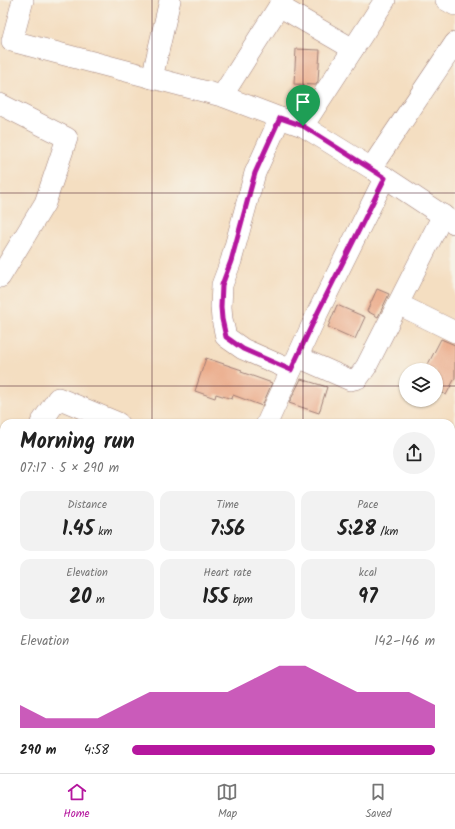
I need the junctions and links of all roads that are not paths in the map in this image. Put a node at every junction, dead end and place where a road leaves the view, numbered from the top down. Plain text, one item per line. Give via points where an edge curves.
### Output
1 (23, 0) edge
2 (170, 0) edge
3 (385, 0) edge
4 (446, 0) edge
5 (281, 3) edge
6 (455, 5) edge
7 (455, 43) edge
8 (353, 49) junction
9 (152, 78) junction
10 (222, 96) junction
11 (0, 104) edge
12 (280, 118) junction
13 (303, 126) junction
14 (378, 173) junction
15 (449, 219) edge
16 (0, 277) edge
17 (398, 304) junction
18 (455, 332) edge
19 (294, 363) junction
20 (44, 419) edge
21 (108, 419) edge
22 (268, 419) edge

1 - 9 street via 12,41
2 - 9 street
3 - 8 street
4 - 6 street
5 - 8 street
5 - 10 street
7 - 14 street
8 - 13 street
9 - 10 street
10 - 12 street
11 - 16 street via 66,138 46,203
12 - 13 street
12 - 19 street via 255,173 222,285 221,307 226,337 243,349
13 - 14 street
14 - 15 street
14 - 19 street
15 - 17 street
17 - 18 street
17 - 19 street via 358,378 350,380
19 - 22 street
20 - 21 street via 58,398

